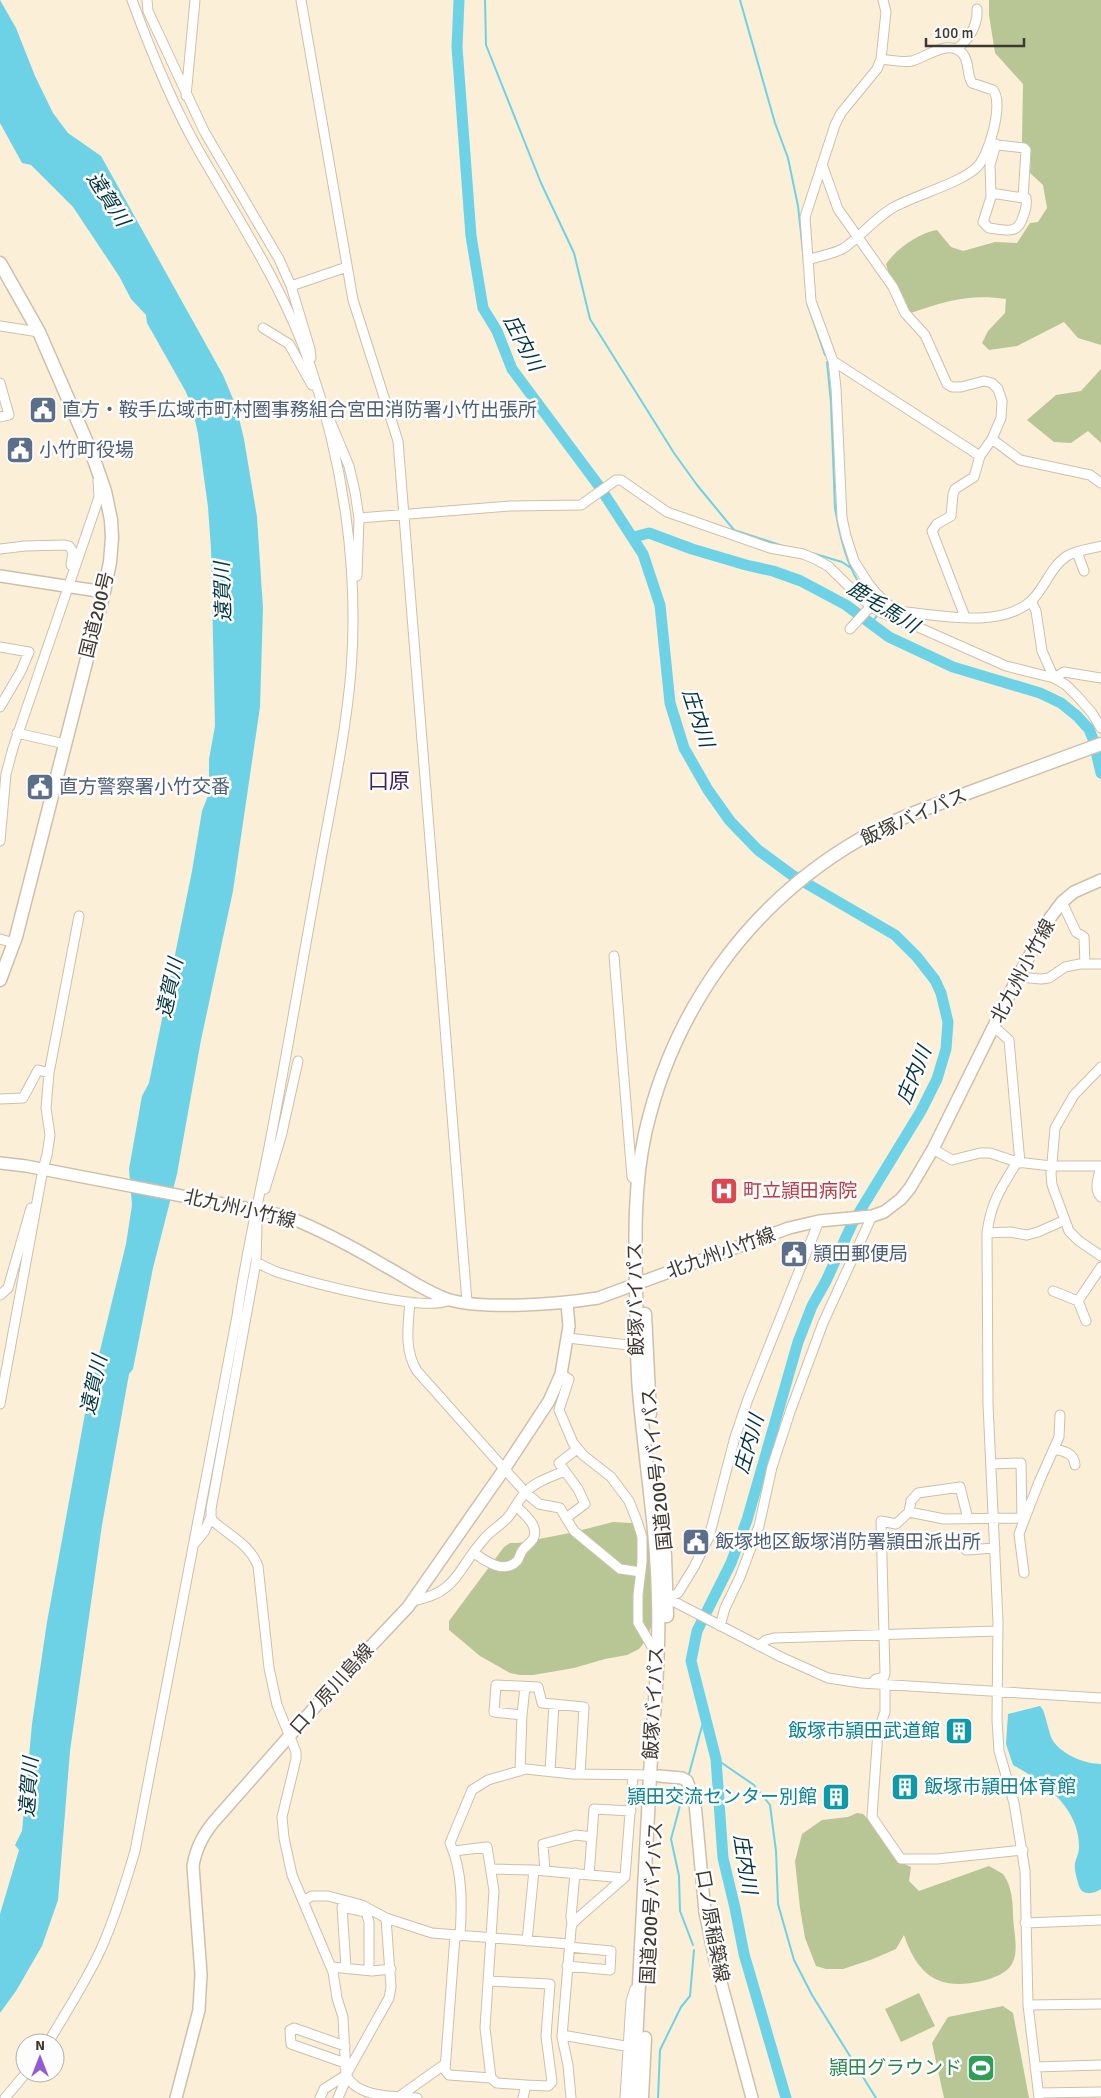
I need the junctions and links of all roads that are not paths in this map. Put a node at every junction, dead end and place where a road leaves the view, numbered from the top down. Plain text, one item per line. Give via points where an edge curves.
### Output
1 (132, 0) edge
2 (147, 0) edge
3 (195, 0) edge
4 (301, 0) edge
5 (883, 0) edge
6 (977, 10) dead end
7 (957, 49) junction
8 (881, 59) junction
9 (186, 96) junction
10 (993, 144) junction
11 (822, 164) junction
12 (991, 193) junction
13 (1023, 198) junction
14 (856, 236) junction
15 (808, 260) junction
16 (0, 263) edge
17 (347, 267) junction
18 (291, 286) junction
19 (0, 326) edge
20 (263, 328) dead end
21 (40, 332) junction
22 (833, 362) junction
23 (310, 366) junction
24 (0, 384) edge
25 (320, 398) junction
26 (4, 416) edge
27 (992, 439) junction
28 (980, 456) junction
29 (98, 470) junction
30 (1101, 483) edge
31 (404, 515) junction
32 (359, 518) junction
33 (1101, 546) edge
34 (0, 549) edge
35 (1077, 552) junction
36 (1084, 571) dead end
37 (0, 576) edge
38 (67, 586) junction
39 (104, 592) junction
40 (352, 599) junction
41 (1031, 601) junction
42 (870, 607) junction
43 (896, 611) junction
44 (965, 617) junction
45 (920, 628) junction
46 (850, 629) dead end
47 (0, 647) edge
48 (1054, 678) junction
49 (1101, 678) edge
50 (4, 692) edge
51 (1080, 699) junction
52 (0, 707) edge
53 (1101, 716) edge
54 (1101, 728) edge
55 (17, 733) junction
56 (65, 744) junction
57 (1101, 744) edge
58 (1101, 752) edge
59 (1080, 756) junction
60 (1, 826) edge
61 (0, 841) edge
62 (1101, 880) edge
63 (790, 894) junction
64 (1062, 902) junction
65 (79, 916) dead end
66 (0, 939) edge
67 (14, 943) junction
68 (614, 956) dead end
69 (1085, 964) junction
70 (1101, 964) edge
71 (1018, 977) junction
72 (0, 980) edge
73 (993, 1026) junction
74 (298, 1061) dead end
75 (1101, 1066) edge
76 (49, 1073) junction
77 (0, 1099) edge
78 (933, 1149) junction
79 (1019, 1162) junction
80 (0, 1163) edge
81 (1051, 1166) junction
82 (1101, 1166) edge
83 (44, 1171) junction
84 (638, 1182) junction
85 (1101, 1197) edge
86 (255, 1207) junction
87 (872, 1216) junction
88 (1065, 1220) junction
89 (822, 1221) junction
90 (986, 1233) junction
91 (1101, 1256) edge
92 (256, 1262) junction
93 (1101, 1267) edge
94 (640, 1284) junction
95 (1053, 1291) dead end
96 (0, 1295) edge
97 (450, 1300) junction
98 (1078, 1301) junction
99 (410, 1302) junction
100 (467, 1302) junction
101 (567, 1303) junction
102 (1086, 1321) dead end
103 (568, 1338) junction
104 (637, 1346) junction
105 (562, 1374) junction
106 (1, 1394) edge
107 (0, 1404) edge
108 (1060, 1415) dead end
109 (578, 1448) junction
110 (1054, 1450) junction
111 (991, 1464) junction
112 (1075, 1465) dead end
113 (505, 1468) junction
114 (564, 1471) junction
115 (525, 1492) junction
116 (516, 1506) junction
117 (909, 1512) junction
118 (210, 1517) junction
119 (566, 1518) junction
120 (994, 1518) junction
121 (1024, 1518) junction
122 (968, 1519) junction
123 (919, 1545) dead end
124 (193, 1546) junction
125 (995, 1548) junction
126 (474, 1553) junction
127 (641, 1572) junction
128 (1024, 1573) dead end
129 (663, 1599) junction
130 (412, 1601) junction
131 (719, 1625) junction
132 (998, 1631) junction
133 (884, 1634) junction
134 (759, 1646) junction
135 (657, 1655) junction
136 (872, 1684) junction
137 (885, 1684) junction
138 (525, 1687) junction
139 (998, 1691) junction
140 (1101, 1698) edge
141 (554, 1704) junction
142 (522, 1715) junction
143 (290, 1736) junction
144 (520, 1771) junction
145 (550, 1771) junction
146 (580, 1774) junction
147 (633, 1775) junction
148 (654, 1775) junction
149 (631, 1811) junction
150 (592, 1837) junction
151 (452, 1847) junction
152 (1022, 1850) junction
153 (492, 1869) junction
154 (534, 1870) junction
155 (545, 1871) junction
156 (575, 1873) junction
157 (589, 1875) junction
158 (624, 1878) junction
159 (304, 1900) junction
160 (342, 1904) junction
161 (386, 1918) junction
162 (1101, 1920) edge
163 (1025, 1923) junction
164 (572, 1924) junction
165 (458, 1936) junction
166 (490, 1939) junction
167 (527, 1942) junction
168 (569, 1946) junction
169 (568, 1966) junction
170 (332, 1967) junction
171 (346, 1968) junction
172 (390, 1969) junction
173 (369, 1970) junction
174 (488, 1981) junction
175 (1101, 2004) edge
176 (1028, 2006) junction
177 (54, 2033) edge
178 (562, 2035) junction
179 (345, 2046) junction
180 (631, 2047) junction
181 (345, 2063) junction
182 (445, 2064) junction
183 (1101, 2065) edge
184 (1035, 2067) junction
185 (346, 2076) junction
186 (491, 2078) junction
187 (17, 2083) edge
188 (526, 2085) junction
189 (1101, 2092) edge
190 (370, 2096) edge
191 (400, 2096) junction
192 (1039, 2096) edge
193 (388, 2097) edge
194 (4, 2098) edge
195 (176, 2098) edge
196 (320, 2098) edge
197 (338, 2098) edge
198 (417, 2098) edge
199 (523, 2098) edge
200 (571, 2098) edge
201 (625, 2098) edge
202 (633, 2098) edge
203 (642, 2098) edge
204 (752, 2098) edge

1 - 23 street via 183,118 271,273
2 - 9 street via 148,11
3 - 9 street
4 - 17 street
5 - 8 street via 886,12
6 - 7 street via 977,20 968,40
7 - 8 street via 939,49 905,62
7 - 10 street via 968,62 972,83 993,90 997,97
8 - 11 street via 834,125
9 - 18 street via 223,166 279,259
10 - 12 street
10 - 13 street via 1026,150
10 - 14 street via 976,169 896,206
11 - 14 street via 838,209
11 - 15 street via 806,212
12 - 13 street
12 - 13 street via 983,222 989,228 1016,230 1027,202
14 - 15 street via 839,250
14 - 27 street via 894,287 906,313 925,335 948,384 961,387 984,381 998,389 1003,412
15 - 22 street via 812,306
16 - 21 highway, 国道200号
17 - 18 street
17 - 31 street via 353,300 398,441
18 - 23 street via 310,349
19 - 21 street
20 - 25 street via 289,344
21 - 29 highway, 国道200号
22 - 28 street
22 - 43 street via 842,518 846,536 854,561 868,584
23 - 25 street
24 - 26 street
25 - 32 street via 349,466
25 - 40 street via 344,508
27 - 28 street
27 - 30 street via 1020,460 1090,475
28 - 44 street via 974,476 955,489 951,516 932,531
29 - 38 street via 99,497
29 - 39 highway, 国道200号 via 108,505 112,538
31 - 32 street
31 - 42 street via 511,506 581,505 616,480 621,480 667,512 761,545 815,559 828,566
31 - 100 street
32 - 40 street via 357,575
33 - 35 street
34 - 38 street via 69,546 73,552
35 - 36 street
35 - 41 street via 1057,565
37 - 38 main road
38 - 39 main road
38 - 55 street
39 - 56 highway, 国道200号
40 - 86 street via 351,668 345,726
41 - 44 street via 1003,614
41 - 48 street via 1036,610 1042,651
42 - 45 street
42 - 46 street
43 - 44 street
43 - 45 street
45 - 48 street via 1006,666
47 - 50 street via 29,652 21,671
48 - 49 street via 1064,672
48 - 51 street
50 - 52 street
51 - 53 street via 1088,700
51 - 54 street
55 - 56 street
55 - 60 street via 6,774
56 - 67 highway, 国道200号
57 - 59 highway
58 - 59 highway, 国道200号バイパス
59 - 63 highway, 国道200号バイパス via 904,825 822,868
60 - 61 street
62 - 64 main road, 北九州小竹線
63 - 84 highway, 飯塚バイパス via 735,944 688,1015 666,1062 655,1097 644,1137
63 - 94 highway, 国道200号バイパス via 733,958 691,1025 673,1065 651,1142
64 - 69 street via 1076,932 1084,937
64 - 71 main road, 北九州小竹線
65 - 76 street
66 - 67 street
67 - 72 highway, 国道200号
68 - 84 street via 632,1177
69 - 70 street
69 - 71 street via 1065,967 1049,978
71 - 73 main road, 北九州小竹線
73 - 78 main road, 北九州小竹線
73 - 79 street via 1010,1040
74 - 86 street via 269,1179
75 - 81 street via 1077,1091 1055,1128
76 - 77 street via 38,1070 23,1098
76 - 83 street via 46,1108 50,1135
78 - 79 street via 952,1160 980,1152
78 - 87 main road, 北九州小竹線 via 901,1199 884,1212
79 - 81 street
79 - 90 street via 998,1193
80 - 83 main road, 北九州小竹線
81 - 82 street
81 - 88 street via 1052,1185
82 - 85 street via 1096,1188
83 - 86 main road, 北九州小竹線
83 - 96 street via 8,1288
83 - 106 street
84 - 94 highway, 飯塚バイパス via 635,1232
86 - 92 street
86 - 97 main road, 北九州小竹線 via 321,1230
86 - 124 street
87 - 89 main road, 北九州小竹線
87 - 131 street via 823,1323 796,1393 772,1467 759,1526
88 - 90 street via 1027,1235
88 - 91 street via 1069,1231
89 - 94 main road, 北九州小竹線 via 790,1228
89 - 129 street via 748,1399 708,1537 678,1593
90 - 111 street
92 - 99 street via 314,1282
92 - 118 street
93 - 98 street
94 - 101 main road, 北九州小竹線 via 598,1298
94 - 104 highway, 飯塚バイパス
94 - 129 highway, 国道200号バイパス via 665,1556
95 - 98 street
97 - 99 street via 444,1303
97 - 100 main road, 北九州小竹線
98 - 102 street
99 - 113 street via 408,1350 414,1367
100 - 101 main road, 北九州小竹線
101 - 103 main road, 口ノ原川島線
103 - 104 street
103 - 105 main road, 口ノ原川島線
104 - 129 highway, 飯塚バイパス via 639,1392
105 - 109 street via 568,1379 559,1410 566,1430
105 - 113 main road, 口ノ原川島線 via 549,1401
106 - 107 street
108 - 110 street via 1059,1436
109 - 114 street via 559,1463
109 - 127 street via 610,1477 629,1501 642,1537
110 - 112 street via 1072,1455
110 - 121 street
111 - 120 street
111 - 121 street via 1022,1464
113 - 115 street
113 - 130 main road, 口ノ原川島線
114 - 115 street
114 - 119 street via 585,1504
115 - 116 street
115 - 119 street via 539,1504 560,1508
116 - 126 street
116 - 126 street via 532,1523 535,1533 518,1561 505,1566 493,1565
117 - 122 street via 944,1519
117 - 122 street via 911,1501 918,1494 960,1487
117 - 133 street via 896,1524 881,1521
118 - 124 street
118 - 143 street via 254,1555 258,1566 269,1668 277,1705
119 - 127 street via 574,1531 620,1569
120 - 121 street
120 - 122 street
120 - 125 street
121 - 128 street via 1019,1534
123 - 125 street via 962,1544 966,1550
124 - 177 street via 135,1851 121,1901 97,1958
125 - 132 street
126 - 130 street via 444,1591
127 - 135 street via 638,1623
129 - 131 street
129 - 135 highway, 飯塚バイパス
129 - 148 highway, 国道200号バイパス
130 - 143 main road, 口ノ原川島線
131 - 134 street
132 - 133 street
132 - 139 street
133 - 134 street via 774,1638
133 - 136 street via 885,1673
134 - 136 street via 828,1678
135 - 148 highway, 飯塚バイパス
136 - 137 street
137 - 139 street
137 - 152 street via 872,1817 901,1858 937,1859
138 - 141 street via 538,1687 542,1703
138 - 142 street
138 - 142 street via 496,1685 494,1712
139 - 140 street
139 - 152 street via 999,1751 1014,1803
141 - 145 street
141 - 146 street via 584,1707
142 - 144 street
143 - 159 street via 296,1759 282,1818 292,1875
143 - 195 main road, 口ノ原川島線 via 213,1822 197,1848 194,1866 201,1974 199,2010
144 - 145 street
144 - 151 street via 488,1780 472,1790
145 - 146 street
146 - 147 street
147 - 148 street
147 - 149 street
148 - 180 highway, 飯塚バイパス
148 - 203 highway, 国道200号バイパス
148 - 204 main road, 口ノ原稲築線 via 682,1778 695,1803 705,1912
149 - 150 street via 594,1809
149 - 158 street
150 - 155 street via 576,1835 543,1844
150 - 157 street
151 - 153 street via 487,1847
151 - 165 street via 462,1899
152 - 163 street
153 - 154 street
153 - 166 street via 494,1891
154 - 155 street
154 - 167 street
155 - 156 street
156 - 157 street
156 - 164 street
157 - 158 street
158 - 164 street
159 - 160 street via 319,1895
159 - 170 street
160 - 161 street via 362,1905
160 - 171 street
160 - 173 street via 366,1912
161 - 165 street via 432,1933
161 - 172 street
162 - 163 street
163 - 176 street
164 - 168 street
165 - 166 street
165 - 182 street
166 - 167 street
166 - 174 street
167 - 168 street
168 - 169 street
168 - 169 street via 611,1950 610,1970
169 - 178 street
170 - 171 street
170 - 179 street via 343,2017
171 - 173 street
172 - 173 street
172 - 185 street via 389,1998
174 - 186 street via 484,2028
174 - 188 street via 550,1984 546,2036 552,2082 548,2086
175 - 176 street
176 - 184 street
178 - 180 street
178 - 200 street
179 - 181 street
179 - 181 street via 294,2028 290,2030 291,2044
180 - 201 street
180 - 202 highway, 飯塚バイパス
181 - 185 street
182 - 186 street via 449,2075
182 - 191 street
183 - 184 street
184 - 192 street
185 - 190 street via 353,2086
185 - 196 street via 324,2089
185 - 197 street
186 - 188 street via 497,2084
187 - 194 street
188 - 199 street
189 - 192 street
190 - 193 street
191 - 193 street
191 - 198 street

